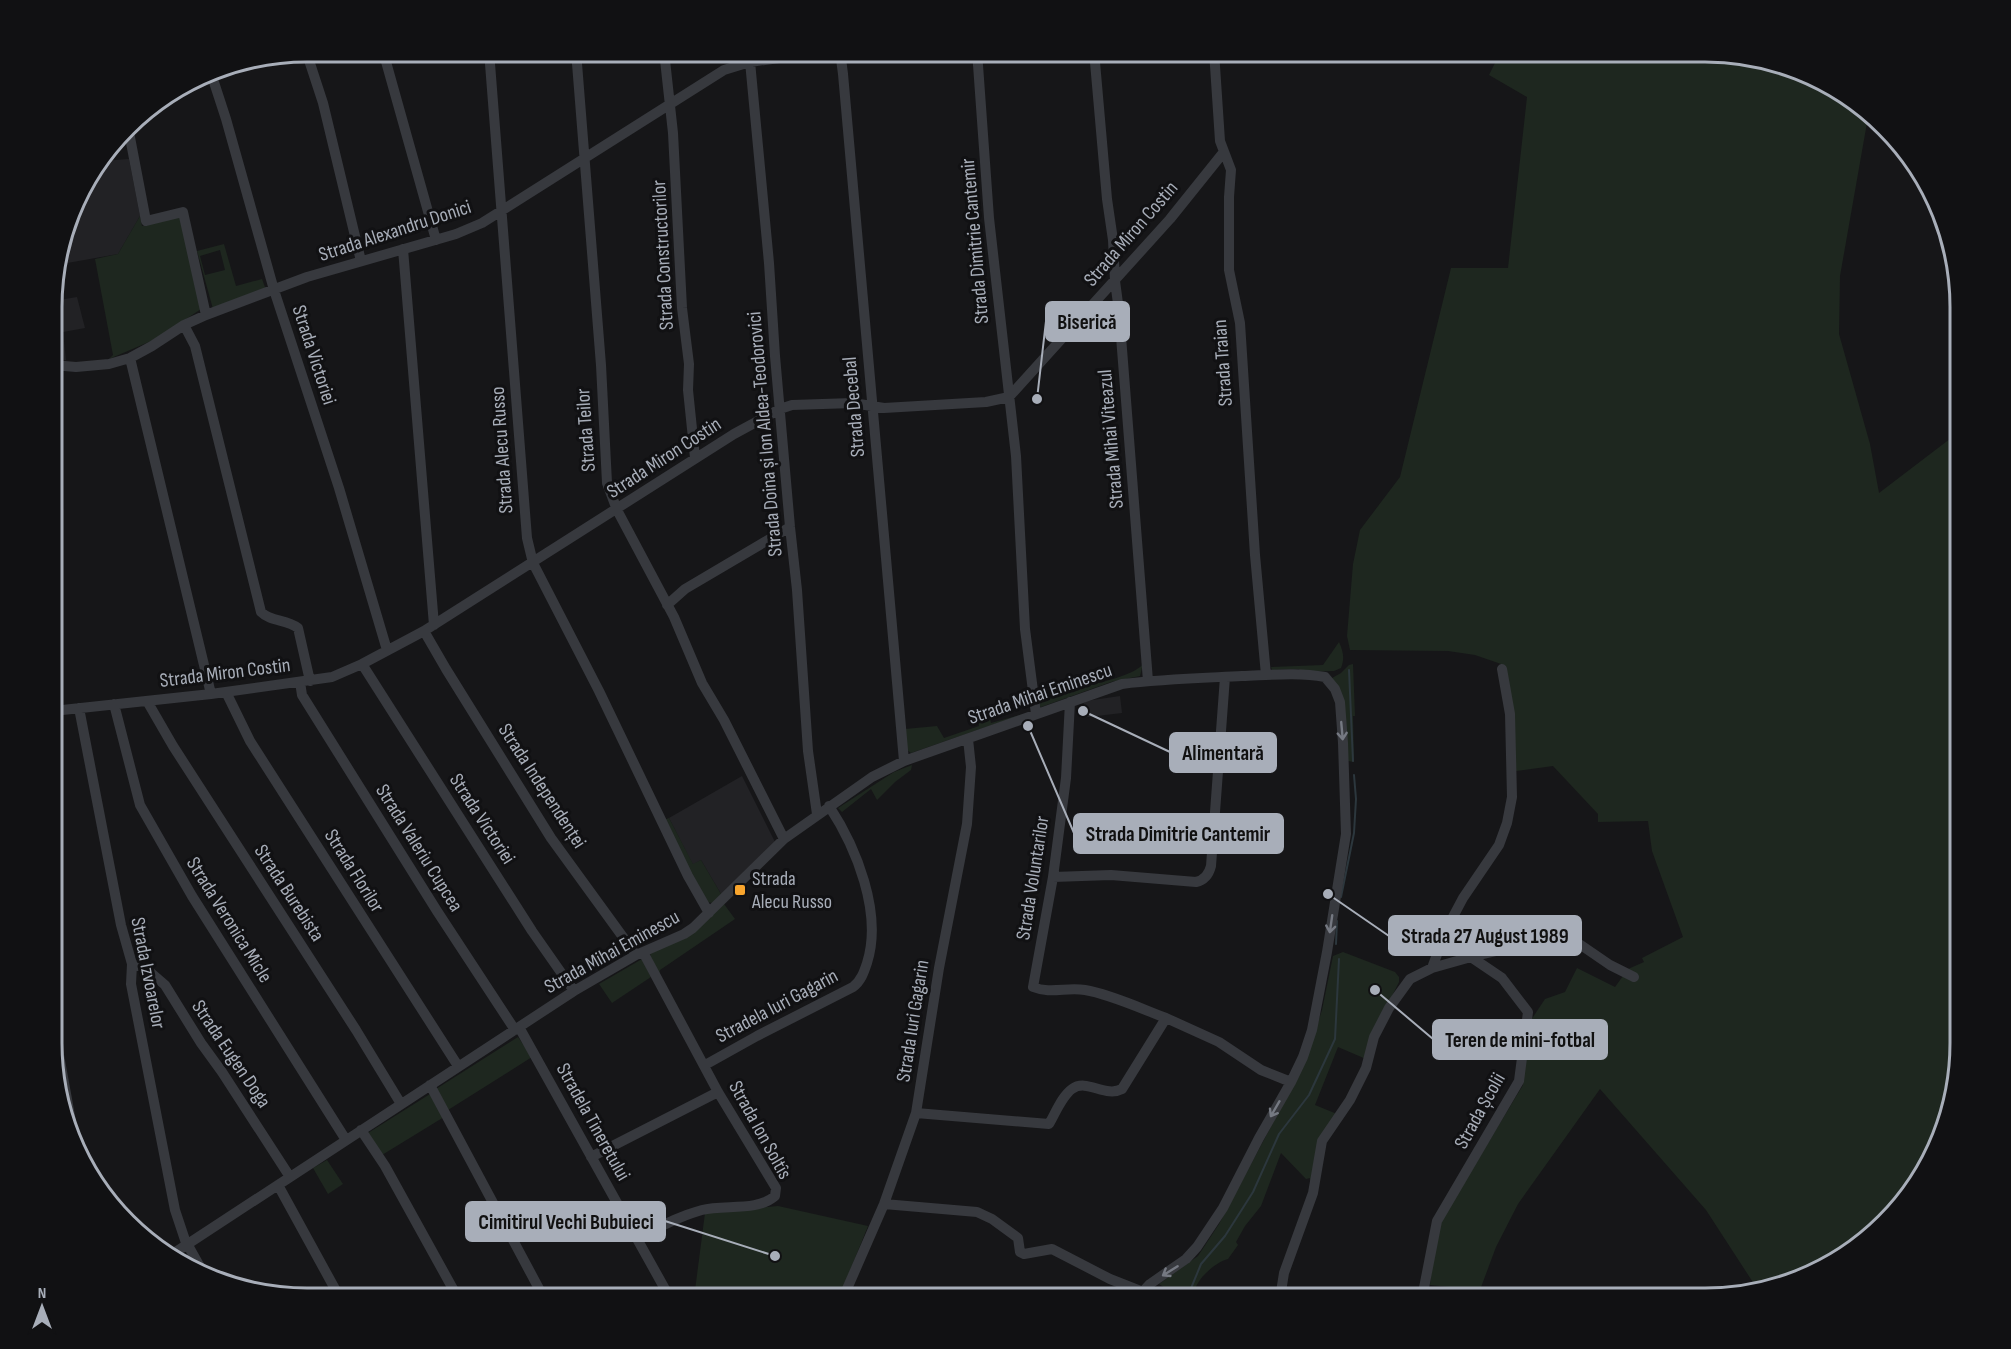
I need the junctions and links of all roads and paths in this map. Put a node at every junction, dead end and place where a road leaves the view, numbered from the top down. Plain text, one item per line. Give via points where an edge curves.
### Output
1 (310, 62) edge
2 (386, 62) edge
3 (490, 62) edge
4 (577, 62) edge
5 (665, 62) edge
6 (738, 62) edge
7 (750, 62) edge
8 (841, 62) edge
9 (978, 62) edge
10 (1095, 62) edge
11 (1215, 62) edge
12 (213, 80) edge
13 (669, 105) junction
14 (130, 136) edge
15 (1223, 153) junction
16 (585, 160) junction
17 (501, 211) junction
18 (436, 240) junction
19 (403, 249) junction
20 (361, 261) junction
21 (1115, 280) junction
22 (274, 290) junction
23 (206, 315) junction
24 (184, 325) junction
25 (130, 358) junction
26 (62, 366) edge
27 (1009, 397) junction
28 (872, 405) junction
29 (780, 409) junction
30 (695, 458) junction
31 (617, 510) junction
32 (790, 527) junction
33 (533, 563) junction
34 (667, 605) junction
35 (434, 625) junction
36 (424, 631) junction
37 (387, 650) junction
38 (362, 664) junction
39 (1502, 669) dead end
40 (1266, 675) junction
41 (1225, 677) junction
42 (305, 681) junction
43 (1148, 681) junction
44 (226, 692) junction
45 (211, 694) junction
46 (147, 701) junction
47 (1070, 702) junction
48 (114, 704) junction
49 (79, 708) junction
50 (62, 710) edge
51 (1036, 714) junction
52 (968, 738) junction
53 (904, 761) junction
54 (829, 806) junction
55 (817, 814) junction
56 (784, 839) junction
57 (1053, 877) junction
58 (709, 913) junction
59 (640, 954) junction
60 (1471, 957) junction
61 (132, 964) junction
62 (1432, 968) junction
63 (1634, 977) dead end
64 (574, 991) junction
65 (1166, 1018) junction
66 (517, 1028) junction
67 (705, 1065) junction
68 (458, 1066) junction
69 (1291, 1082) junction
70 (430, 1085) junction
71 (718, 1092) junction
72 (401, 1104) junction
73 (916, 1113) junction
74 (361, 1130) junction
75 (346, 1140) junction
76 (591, 1157) junction
77 (291, 1177) junction
78 (278, 1185) junction
79 (884, 1204) junction
80 (638, 1238) junction
81 (186, 1244) junction
82 (177, 1250) edge
83 (196, 1261) edge
84 (335, 1288) edge
85 (452, 1288) edge
86 (539, 1288) edge
87 (665, 1288) edge
88 (849, 1288) edge
89 (1127, 1288) edge
90 (1146, 1288) edge
91 (1282, 1288) edge
92 (1424, 1288) edge

1 - 20 street
2 - 18 street
3 - 17 street, Strada Alecu Russo
4 - 16 street, Strada Teilor
5 - 13 street, Strada Constructorilor
6 - 13 street, Strada Alexandru Donici
7 - 29 street, Strada Doina și Ion Aldea-Teodorovici
8 - 28 street, Strada Decebal
9 - 27 street, Strada Dimitrie Cantemir
10 - 21 street, Strada Mihai Viteazul
11 - 15 street, Strada Traian
12 - 22 street, Strada Victoriei
13 - 16 street, Strada Alexandru Donici
13 - 30 street, Strada Constructorilor
14 - 23 street via 146,221 183,213
15 - 21 street, Strada Miron Costin
15 - 40 street, Strada Traian via 1231,170 1229,270 1240,323
16 - 17 street, Strada Alexandru Donici
16 - 31 street, Strada Teilor via 607,483
17 - 18 street, Strada Alexandru Donici via 482,223
17 - 33 street, Strada Alecu Russo via 527,538
18 - 19 street, Strada Alexandru Donici
19 - 20 street, Strada Alexandru Donici
19 - 35 street
20 - 22 street, Strada Alexandru Donici
21 - 27 street, Strada Miron Costin
21 - 43 street, Strada Mihai Viteazul
22 - 23 street, Strada Alexandru Donici
22 - 37 street, Strada Victoriei
23 - 24 street, Strada Alexandru Donici
24 - 25 street, Strada Alexandru Donici
24 - 42 street, Strada Valeriu Cupcea via 195,346 261,612 266,618 298,628
25 - 26 street, Strada Alexandru Donici via 109,364
25 - 45 street
27 - 28 street, Strada Miron Costin via 884,408
27 - 51 street, Strada Dimitrie Cantemir via 1025,629
28 - 29 street, Strada Miron Costin via 826,403
28 - 53 street, Strada Decebal
29 - 30 street, Strada Miron Costin
29 - 32 street, Strada Doina și Ion Aldea-Teodorovici
30 - 31 street, Strada Miron Costin
31 - 33 street, Strada Miron Costin
31 - 34 street, Strada Teilor
32 - 34 street via 685,589
32 - 55 street, Strada Doina și Ion Aldea-Teodorovici via 808,751
33 - 35 street, Strada Miron Costin
33 - 58 street, Strada Alecu Russo
34 - 56 street, Strada Teilor via 702,683
35 - 36 street, Strada Miron Costin
36 - 37 street, Strada Miron Costin
36 - 59 street, Strada Independenței via 545,828
37 - 38 street, Strada Miron Costin
38 - 42 street, Strada Miron Costin
38 - 64 street, Strada Victoriei
39 - 62 street via 1510,714 1512,797 1507,823 1498,845 1446,930
40 - 41 street, Strada Mihai Eminescu
40 -> 69 street, Strada Mihai Eminescu via 1325,676 1340,702 1344,743 1346,834 1318,1005 1303,1058
41 - 43 street, Strada Mihai Eminescu
41 - 57 street via 1210,872 1196,882 1111,875
42 - 44 street, Strada Miron Costin
42 - 66 street, Strada Valeriu Cupcea via 302,695 344,764
43 - 47 street, Strada Mihai Eminescu via 1122,684
44 - 45 street, Strada Miron Costin
44 - 68 street, Strada Florilor via 250,741
45 - 46 street, Strada Miron Costin
46 - 48 street, Strada Miron Costin
46 - 72 street, Strada Burebista
47 - 51 street, Strada Mihai Eminescu
47 - 57 street, Strada Voluntarilor via 1066,778
48 - 49 street, Strada Miron Costin
48 - 75 street, Strada Veronica Micle via 140,805 209,923
49 - 50 street, Strada Miron Costin
49 - 61 street, Strada Izvoarelor
51 - 52 street, Strada Mihai Eminescu
52 - 53 street, Strada Mihai Eminescu
52 - 73 street, Strada Iuri Gagarin via 971,767 967,824
53 - 54 street, Strada Mihai Eminescu
54 - 55 street, Strada Mihai Eminescu
54 - 67 street, Stradela Iuri Gagarin via 850,839 864,878 870,945 863,975 853,987
55 - 56 street, Strada Mihai Eminescu
56 - 58 street, Strada Mihai Eminescu
57 - 65 street, Strada Voluntarilor via 1033,987 1043,991 1084,990
58 - 59 street, Strada Mihai Eminescu via 684,934
59 - 64 street, Strada Mihai Eminescu
59 - 67 street, Strada Ion Soltîs
60 - 62 street
60 - 63 street via 1563,938 1575,941
60 - 92 street, Strada Școlii via 1502,978 1528,1012 1520,1081 1437,1221
61 - 77 street, Strada Eugen Doga via 143,966 165,985
61 - 81 street, Strada Izvoarelor via 135,1008 175,1210
62 - 91 street via 1410,979 1389,1008 1354,1092 1322,1141 1313,1193
64 - 66 street, Strada Mihai Eminescu
65 - 69 street
65 - 73 street via 1122,1089 1106,1092 1074,1088 1049,1124
66 - 68 street, Strada Mihai Eminescu
66 - 76 street, Stradela Tineretului
67 - 71 street, Strada Ion Soltîs
68 - 70 street, Strada Mihai Eminescu
69 -> 90 street via 1223,1208 1197,1246 1186,1260
70 - 72 street, Strada Mihai Eminescu
70 - 86 street
71 - 76 street
71 - 80 street, Strada Ion Soltîs via 767,1171 776,1188 775,1196 753,1205 704,1209
72 - 74 street, Strada Mihai Eminescu
73 - 79 street, Strada Iuri Gagarin
74 - 75 street, Strada Mihai Eminescu
74 - 85 street
75 - 77 street, Strada Mihai Eminescu
76 - 80 street, Stradela Tineretului
77 - 78 street, Strada Mihai Eminescu
78 - 81 street, Strada Mihai Eminescu
78 - 84 street
79 - 88 street, Strada Iuri Gagarin
79 - 89 street via 977,1212 1017,1238 1020,1252 1052,1249
80 - 87 street, Stradela Tineretului
81 - 82 street, Strada Mihai Eminescu
81 - 83 street, Strada Izvoarelor

